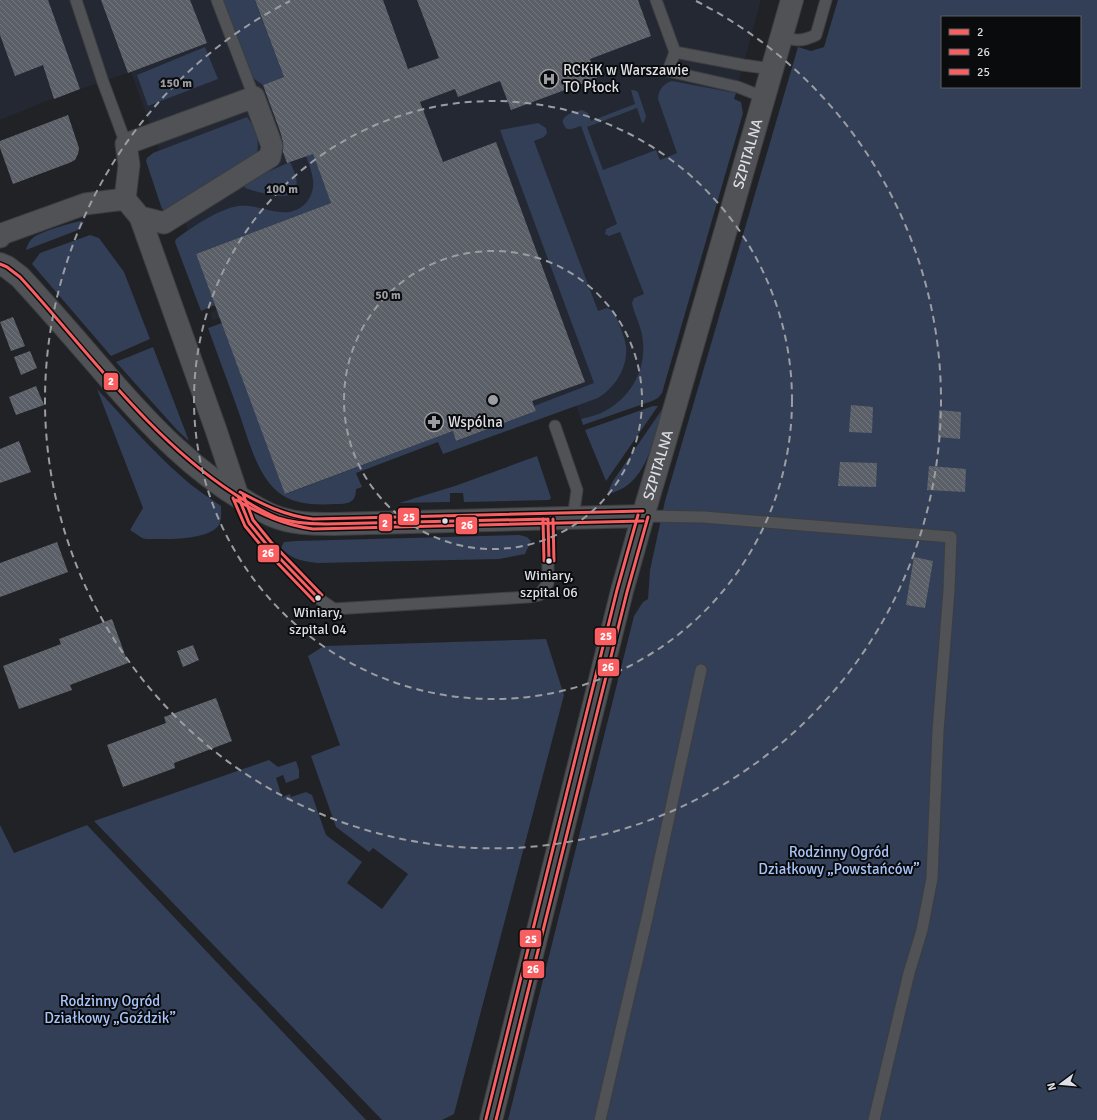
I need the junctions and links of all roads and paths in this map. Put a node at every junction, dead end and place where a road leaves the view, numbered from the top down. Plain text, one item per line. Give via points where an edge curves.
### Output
1 (76, 0) edge
2 (217, 0) edge
3 (656, 0) edge
4 (792, 0) edge
5 (826, 0) edge
6 (781, 36) junction
7 (675, 52) junction
8 (772, 69) junction
9 (254, 97) junction
10 (764, 98) junction
11 (126, 144) junction
12 (125, 199) junction
13 (140, 217) junction
14 (1, 233) edge
15 (0, 264) edge
16 (555, 426) dead end
17 (238, 496) junction
18 (642, 516) junction
19 (573, 518) junction
20 (548, 519) junction
21 (700, 670) dead end
22 (491, 1120) edge
23 (600, 1120) edge
24 (874, 1120) edge

1 - 11 lane
2 - 9 lane
3 - 7 lane
4 - 6 street, SZPITALNA
5 - 6 lane via 816,34 802,40
6 - 8 street, SZPITALNA
7 - 8 lane
7 - 10 lane via 668,72 738,87
8 - 10 street, SZPITALNA
9 - 11 street
9 - 13 street via 272,146 270,157 164,223
10 - 18 street, SZPITALNA
11 - 12 street via 129,165
12 - 13 street
12 - 14 street via 85,204
13 - 17 street
15 - 17 street via 20,277 142,416 174,448
16 - 19 lane via 577,490
17 - 20 street via 272,515 313,524
17 - 20 lane via 249,523 267,545 318,598 334,609 539,595 548,582
18 - 19 street
18 - 22 street, SZPITALNA
18 - 24 lane via 703,517 951,536 938,731 932,878 922,930 909,973
19 - 20 street
21 - 23 lane

